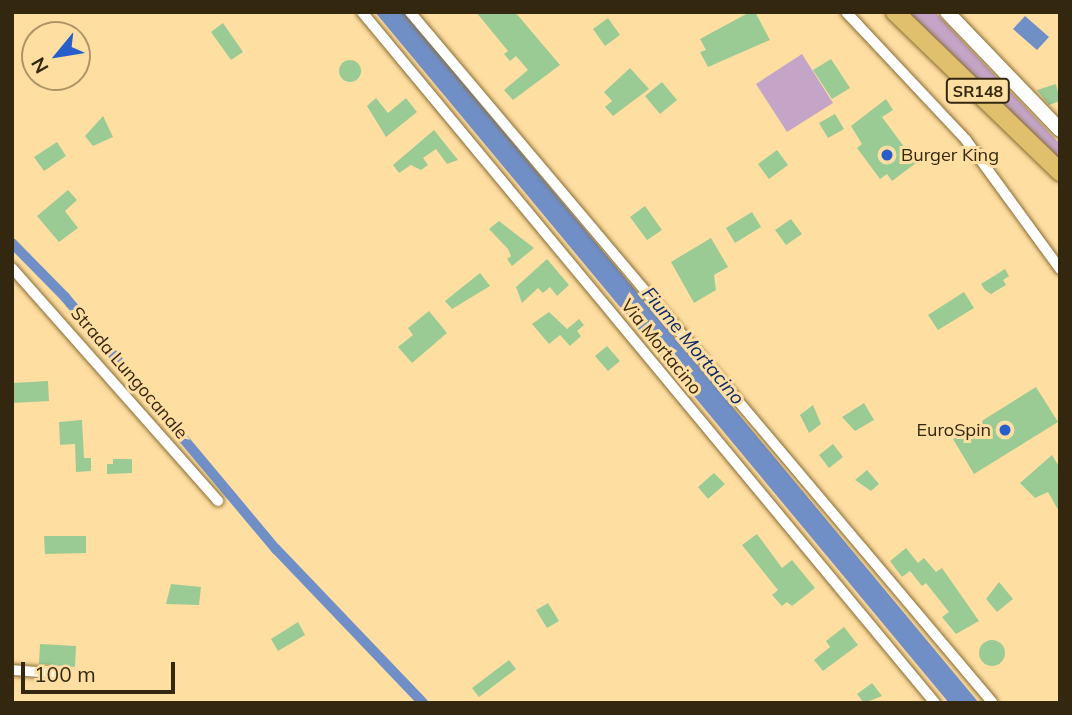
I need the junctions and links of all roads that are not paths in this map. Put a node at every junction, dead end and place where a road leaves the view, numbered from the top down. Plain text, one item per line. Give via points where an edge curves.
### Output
1 (362, 12) edge
2 (410, 12) edge
3 (846, 12) edge
4 (895, 12) edge
5 (947, 12) edge
6 (1060, 130) edge
7 (1060, 172) edge
8 (12, 268) edge
9 (1060, 269) edge
10 (218, 501) dead end
11 (12, 670) edge
12 (52, 673) dead end
13 (992, 702) edge
14 (935, 703) edge

1 - 14 street, Via Mortacino
2 - 13 street
3 - 9 street via 966,140
4 - 7 main road, SR148
5 - 6 street
8 - 10 street, Strada Lungocanale
11 - 12 street

